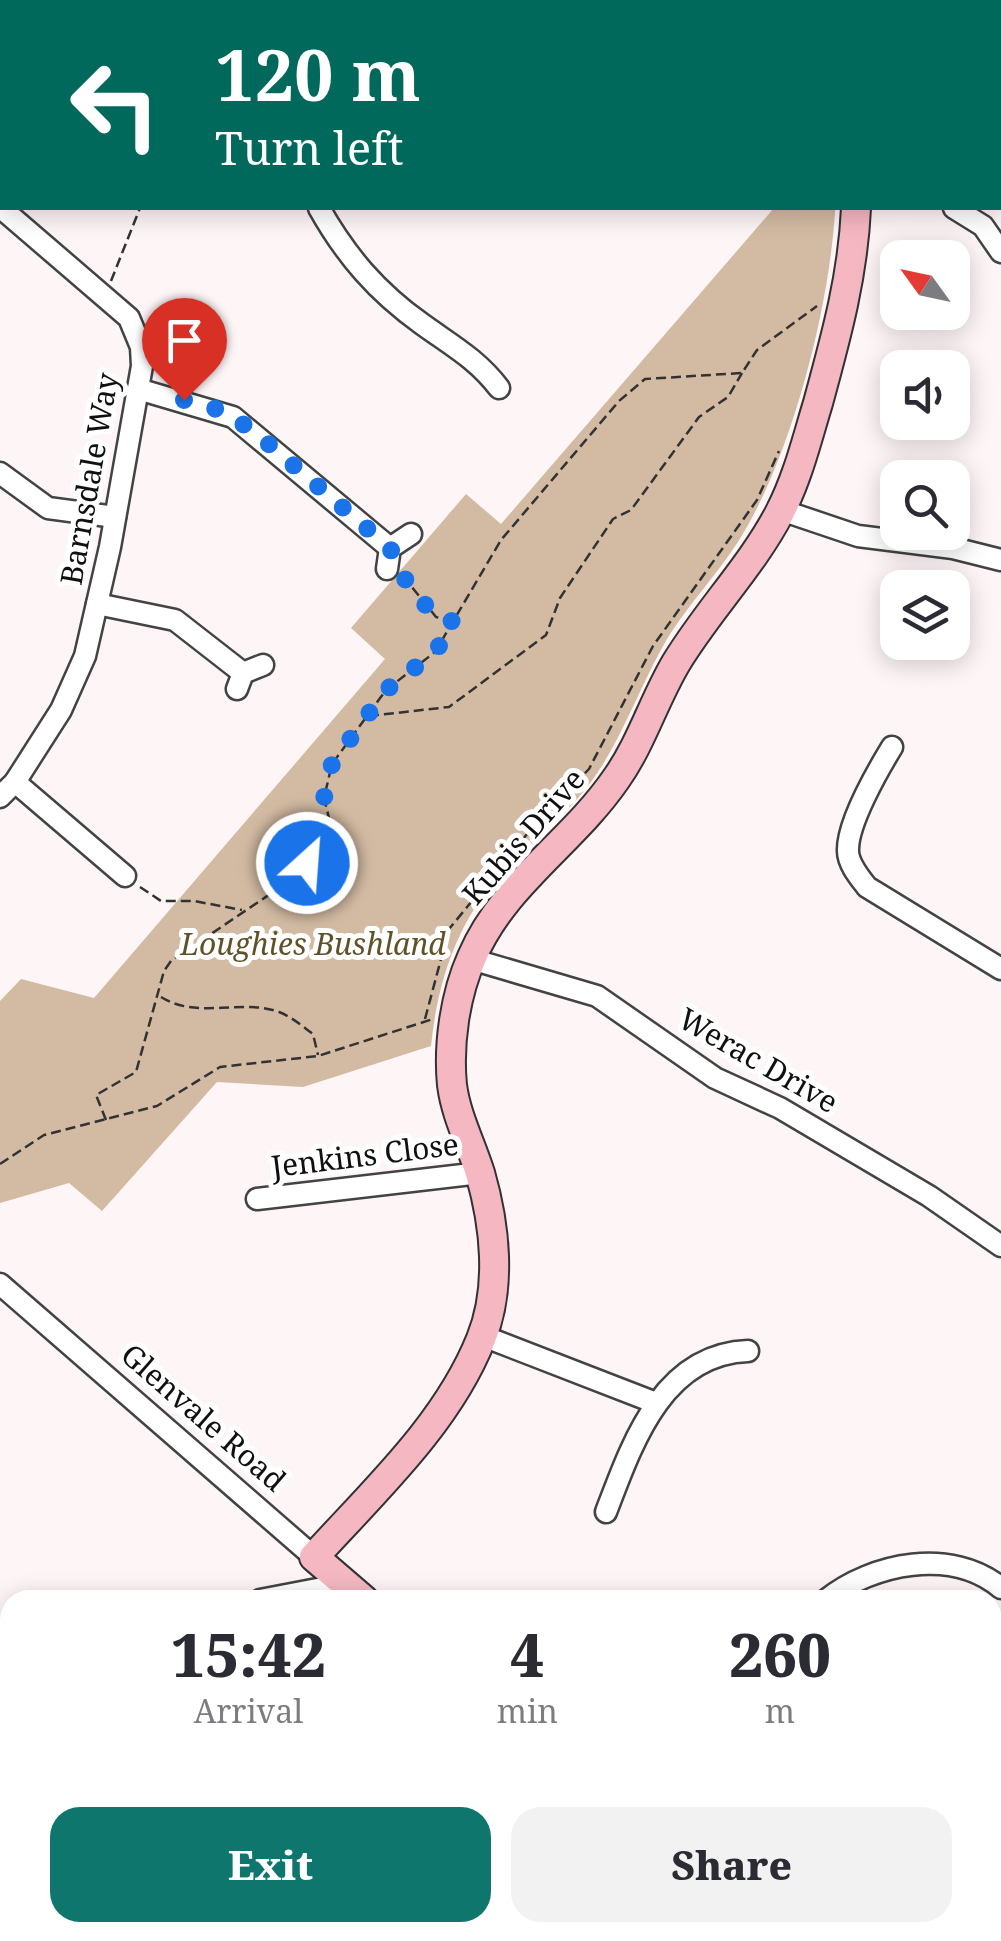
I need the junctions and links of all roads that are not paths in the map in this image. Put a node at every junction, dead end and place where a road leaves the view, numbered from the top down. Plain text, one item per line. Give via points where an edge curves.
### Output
1 (3, 210) edge
2 (321, 210) edge
3 (856, 210) edge
4 (957, 210) edge
5 (1001, 252) edge
6 (500, 388) dead end
7 (138, 390) junction
8 (0, 473) edge
9 (769, 505) junction
10 (115, 516) junction
11 (412, 534) dead end
12 (1001, 560) edge
13 (97, 604) junction
14 (248, 676) dead end
15 (892, 747) dead end
16 (8, 789) edge
17 (128, 880) road end
18 (471, 958) junction
19 (1001, 969) edge
20 (480, 1173) junction
21 (257, 1199) dead end
22 (1001, 1246) edge
23 (0, 1284) edge
24 (482, 1336) junction
25 (748, 1351) dead end
26 (656, 1403) junction
27 (606, 1512) dead end
28 (314, 1558) junction
29 (337, 1577) junction
30 (1001, 1588) edge
31 (312, 1590) edge
32 (352, 1590) edge
33 (841, 1590) edge

1 - 7 street, Barnsdale Way via 129,318 141,347
2 - 6 street via 344,253 370,281 479,361
3 - 9 street, Kubis Drive via 846,305 800,465
4 - 5 street via 983,226
7 - 10 street, Barnsdale Way
7 - 11 street via 234,416 388,558
8 - 10 street via 48,508
9 - 12 street via 858,536
9 - 18 street, Kubis Drive via 751,561 676,664 618,777 519,883
10 - 13 street, Barnsdale Way
13 - 14 street via 175,620
13 - 16 street, Barnsdale Way via 85,656 61,710
15 - 19 street via 852,838 848,852 856,871 867,887
16 - 17 street
18 - 20 street, Kubis Drive via 455,1020 452,1086
18 - 22 street, Werac Drive via 597,996 714,1078 930,1196
20 - 21 street, Jenkins Close
20 - 24 street, Kubis Drive via 495,1270
23 - 28 street, Glenvale Road
24 - 26 street
24 - 28 street, Kubis Drive via 432,1423
25 - 26 street via 726,1352 692,1367
26 - 27 street
28 - 29 street, Glenvale Road
29 - 31 street
29 - 32 street, Glenvale Road
30 - 33 street via 971,1573 917,1564 864,1575

